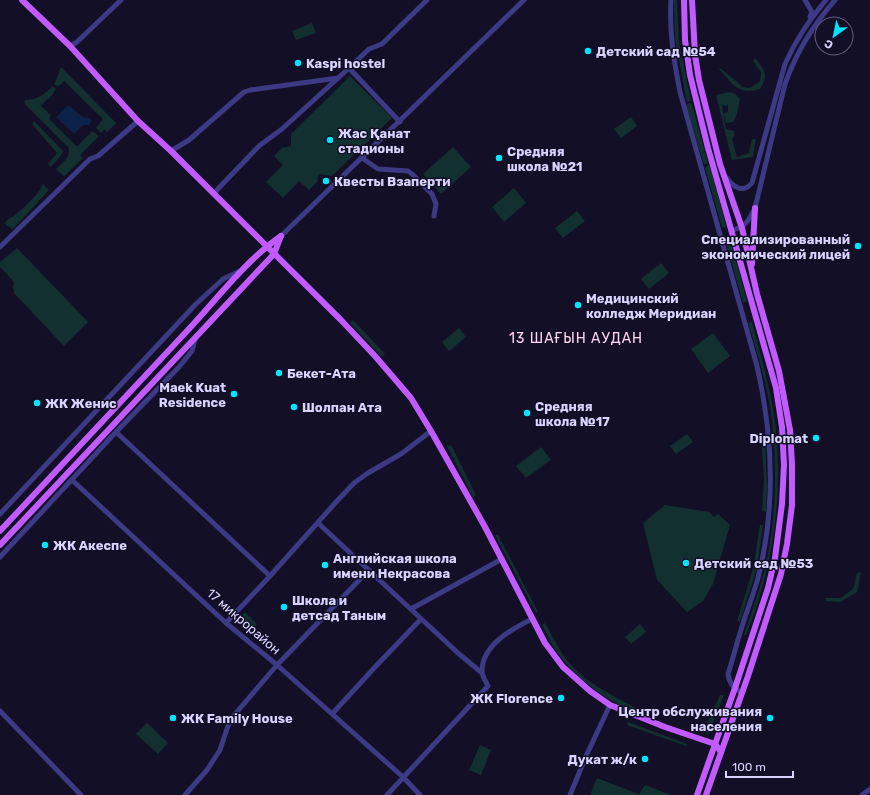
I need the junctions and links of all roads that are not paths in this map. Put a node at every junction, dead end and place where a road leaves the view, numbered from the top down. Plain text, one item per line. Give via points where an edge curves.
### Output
1 (22, 0) edge
2 (121, 0) edge
3 (427, 0) edge
4 (524, 0) edge
5 (671, 0) edge
6 (684, 0) edge
7 (692, 0) edge
8 (805, 0) edge
9 (826, 0) edge
10 (835, 0) edge
11 (809, 6) junction
12 (821, 6) junction
13 (810, 20) junction
14 (70, 46) junction
15 (349, 68) junction
16 (338, 78) junction
17 (138, 120) junction
18 (400, 122) junction
19 (171, 151) junction
20 (362, 158) junction
21 (723, 174) junction
22 (214, 194) junction
23 (755, 208) junction
24 (434, 216) dead end
25 (742, 228) junction
26 (731, 231) junction
27 (281, 236) junction
28 (266, 246) junction
29 (0, 247) edge
30 (274, 254) junction
31 (243, 269) junction
32 (752, 273) junction
33 (196, 336) junction
34 (431, 431) junction
35 (116, 432) junction
36 (72, 480) junction
37 (37, 491) junction
38 (44, 498) junction
39 (0, 514) edge
40 (318, 523) junction
41 (0, 531) edge
42 (0, 545) edge
43 (0, 557) edge
44 (502, 559) junction
45 (369, 570) junction
46 (270, 576) junction
47 (411, 608) junction
48 (421, 619) junction
49 (532, 619) junction
50 (226, 623) junction
51 (277, 665) junction
52 (482, 673) junction
53 (735, 688) junction
54 (742, 693) junction
55 (610, 705) junction
56 (0, 711) edge
57 (332, 714) junction
58 (715, 744) junction
59 (721, 752) junction
60 (403, 778) junction
61 (870, 789) edge
62 (81, 795) edge
63 (185, 795) edge
64 (387, 795) edge
65 (420, 795) edge
66 (570, 795) edge
67 (697, 795) edge
68 (706, 795) edge
69 (862, 795) edge

1 - 14 main road
2 - 14 street
3 - 15 street via 382,44 369,49
4 - 18 street
5 - 53 street via 673,57 680,92 757,366 769,430 770,507 766,538 758,579 728,674
6 - 26 main road via 685,40 690,75
7 - 21 main road via 699,80
8 - 11 street
9 - 12 street
10 - 23 street via 809,33 791,68
11 - 12 street
11 - 13 street via 812,12
12 - 13 street
13 - 21 street via 785,64 752,183 749,187 740,189 730,183
14 - 17 main road
15 - 16 street
15 - 18 street
16 - 19 street via 244,92 188,140
16 - 22 street via 260,146
17 - 19 main road
17 - 29 street via 98,156 90,159
18 - 20 street
19 - 22 main road
20 - 24 street via 378,169 408,171 412,174 432,194 436,204
20 - 27 street
21 - 25 main road
22 - 28 main road
23 - 25 street via 748,223
23 - 32 main road
25 - 26 street
25 - 32 main road
26 - 53 main road via 776,388 784,465 780,526 773,566
27 - 28 main road
27 - 30 main road
28 - 30 main road
28 - 31 main road
30 - 33 main road
30 - 34 main road via 375,356 411,398
31 - 37 main road
31 - 39 street via 223,279 195,305
32 - 54 main road via 785,397 790,430 792,505 787,544 776,590
33 - 35 street via 192,351 179,367
33 - 38 main road
34 - 40 street via 401,454 354,483
34 - 44 main road
35 - 36 street
35 - 46 street
36 - 43 street
36 - 50 street, 17 микрорайон
37 - 38 main road
37 - 41 main road
38 - 42 main road
40 - 45 street
40 - 46 street
44 - 47 street
44 - 49 main road
45 - 47 street
45 - 51 street
46 - 50 street
47 - 48 street
48 - 52 street
48 - 57 street
49 - 52 street via 496,642 485,657
49 - 55 main road via 545,643 563,667
50 - 51 street, 17 микрорайон
51 - 57 street, 17 микрорайон
51 - 63 street via 230,720 220,750 207,770
52 - 60 street via 488,686
53 - 54 street
53 - 58 main road
54 - 59 main road
55 - 58 main road via 665,728
55 - 66 street via 586,754
56 - 62 street
57 - 60 street, 17 микрорайон
58 - 59 main road
58 - 67 main road
59 - 68 main road
60 - 64 street
60 - 65 street, 17 микрорайон
61 - 69 street

